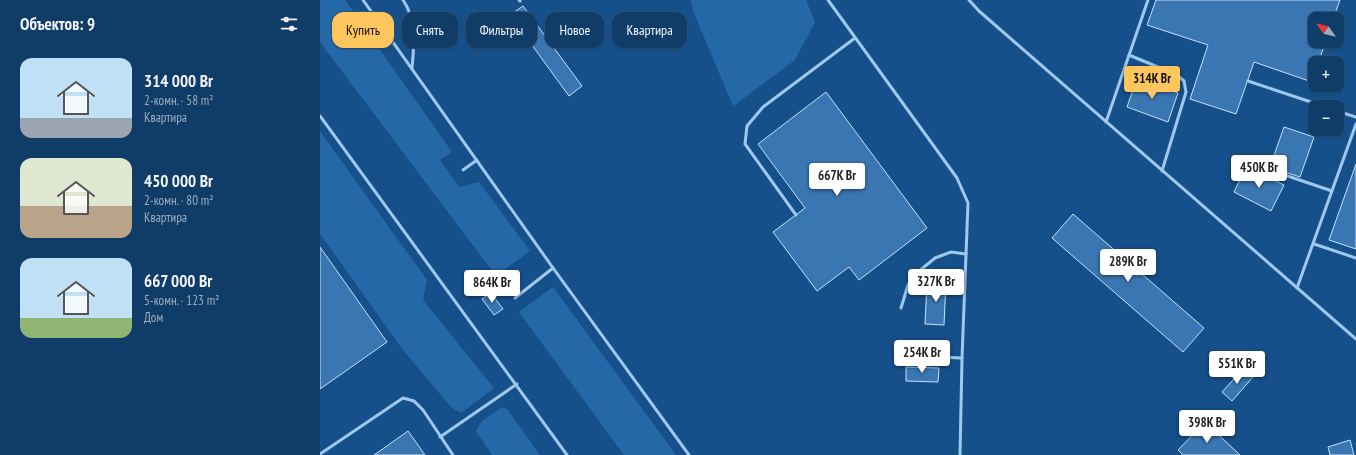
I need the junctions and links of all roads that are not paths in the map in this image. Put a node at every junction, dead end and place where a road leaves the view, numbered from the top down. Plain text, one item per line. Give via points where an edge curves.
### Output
1 (364, 0) edge
2 (403, 0) edge
3 (828, 0) edge
4 (969, 0) edge
5 (1148, 0) edge
6 (855, 38) junction
7 (1129, 55) junction
8 (412, 68) junction
9 (1248, 81) dead end
10 (1308, 101) edge
11 (1344, 113) edge
12 (320, 116) edge
13 (1356, 117) edge
14 (1106, 122) junction
15 (1356, 124) edge
16 (478, 160) junction
17 (463, 170) dead end
18 (1162, 171) junction
19 (1280, 173) dead end
20 (1332, 191) junction
21 (796, 215) dead end
22 (1314, 244) junction
23 (966, 254) junction
24 (1356, 258) edge
25 (553, 268) junction
26 (1298, 288) junction
27 (515, 298) dead end
28 (901, 308) dead end
29 (1356, 339) edge
30 (911, 356) dead end
31 (962, 358) junction
32 (516, 384) junction
33 (440, 437) junction
34 (320, 454) edge
35 (453, 455) edge
36 (567, 455) edge
37 (689, 455) edge
38 (960, 455) edge

1 - 8 lane
2 - 8 lane via 408,7 414,37
3 - 6 lane
4 - 14 lane
5 - 7 lane
6 - 21 lane via 763,107 747,126 745,144
6 - 23 lane via 957,178 968,203
7 - 14 lane
7 - 18 lane via 1177,75 1184,81 1186,92
8 - 16 lane
9 - 10 lane
11 - 13 lane
12 - 32 lane
14 - 18 lane
15 - 20 lane
16 - 17 lane
16 - 25 lane
18 - 26 lane
19 - 20 lane
20 - 22 lane
22 - 24 lane
22 - 26 lane
23 - 28 lane via 951,252 935,258 918,272 908,285
23 - 31 lane
25 - 27 lane
25 - 37 lane
26 - 29 lane
30 - 31 lane
31 - 38 lane
32 - 33 lane
32 - 36 lane
33 - 34 lane via 423,410 414,401 403,398
33 - 35 lane

